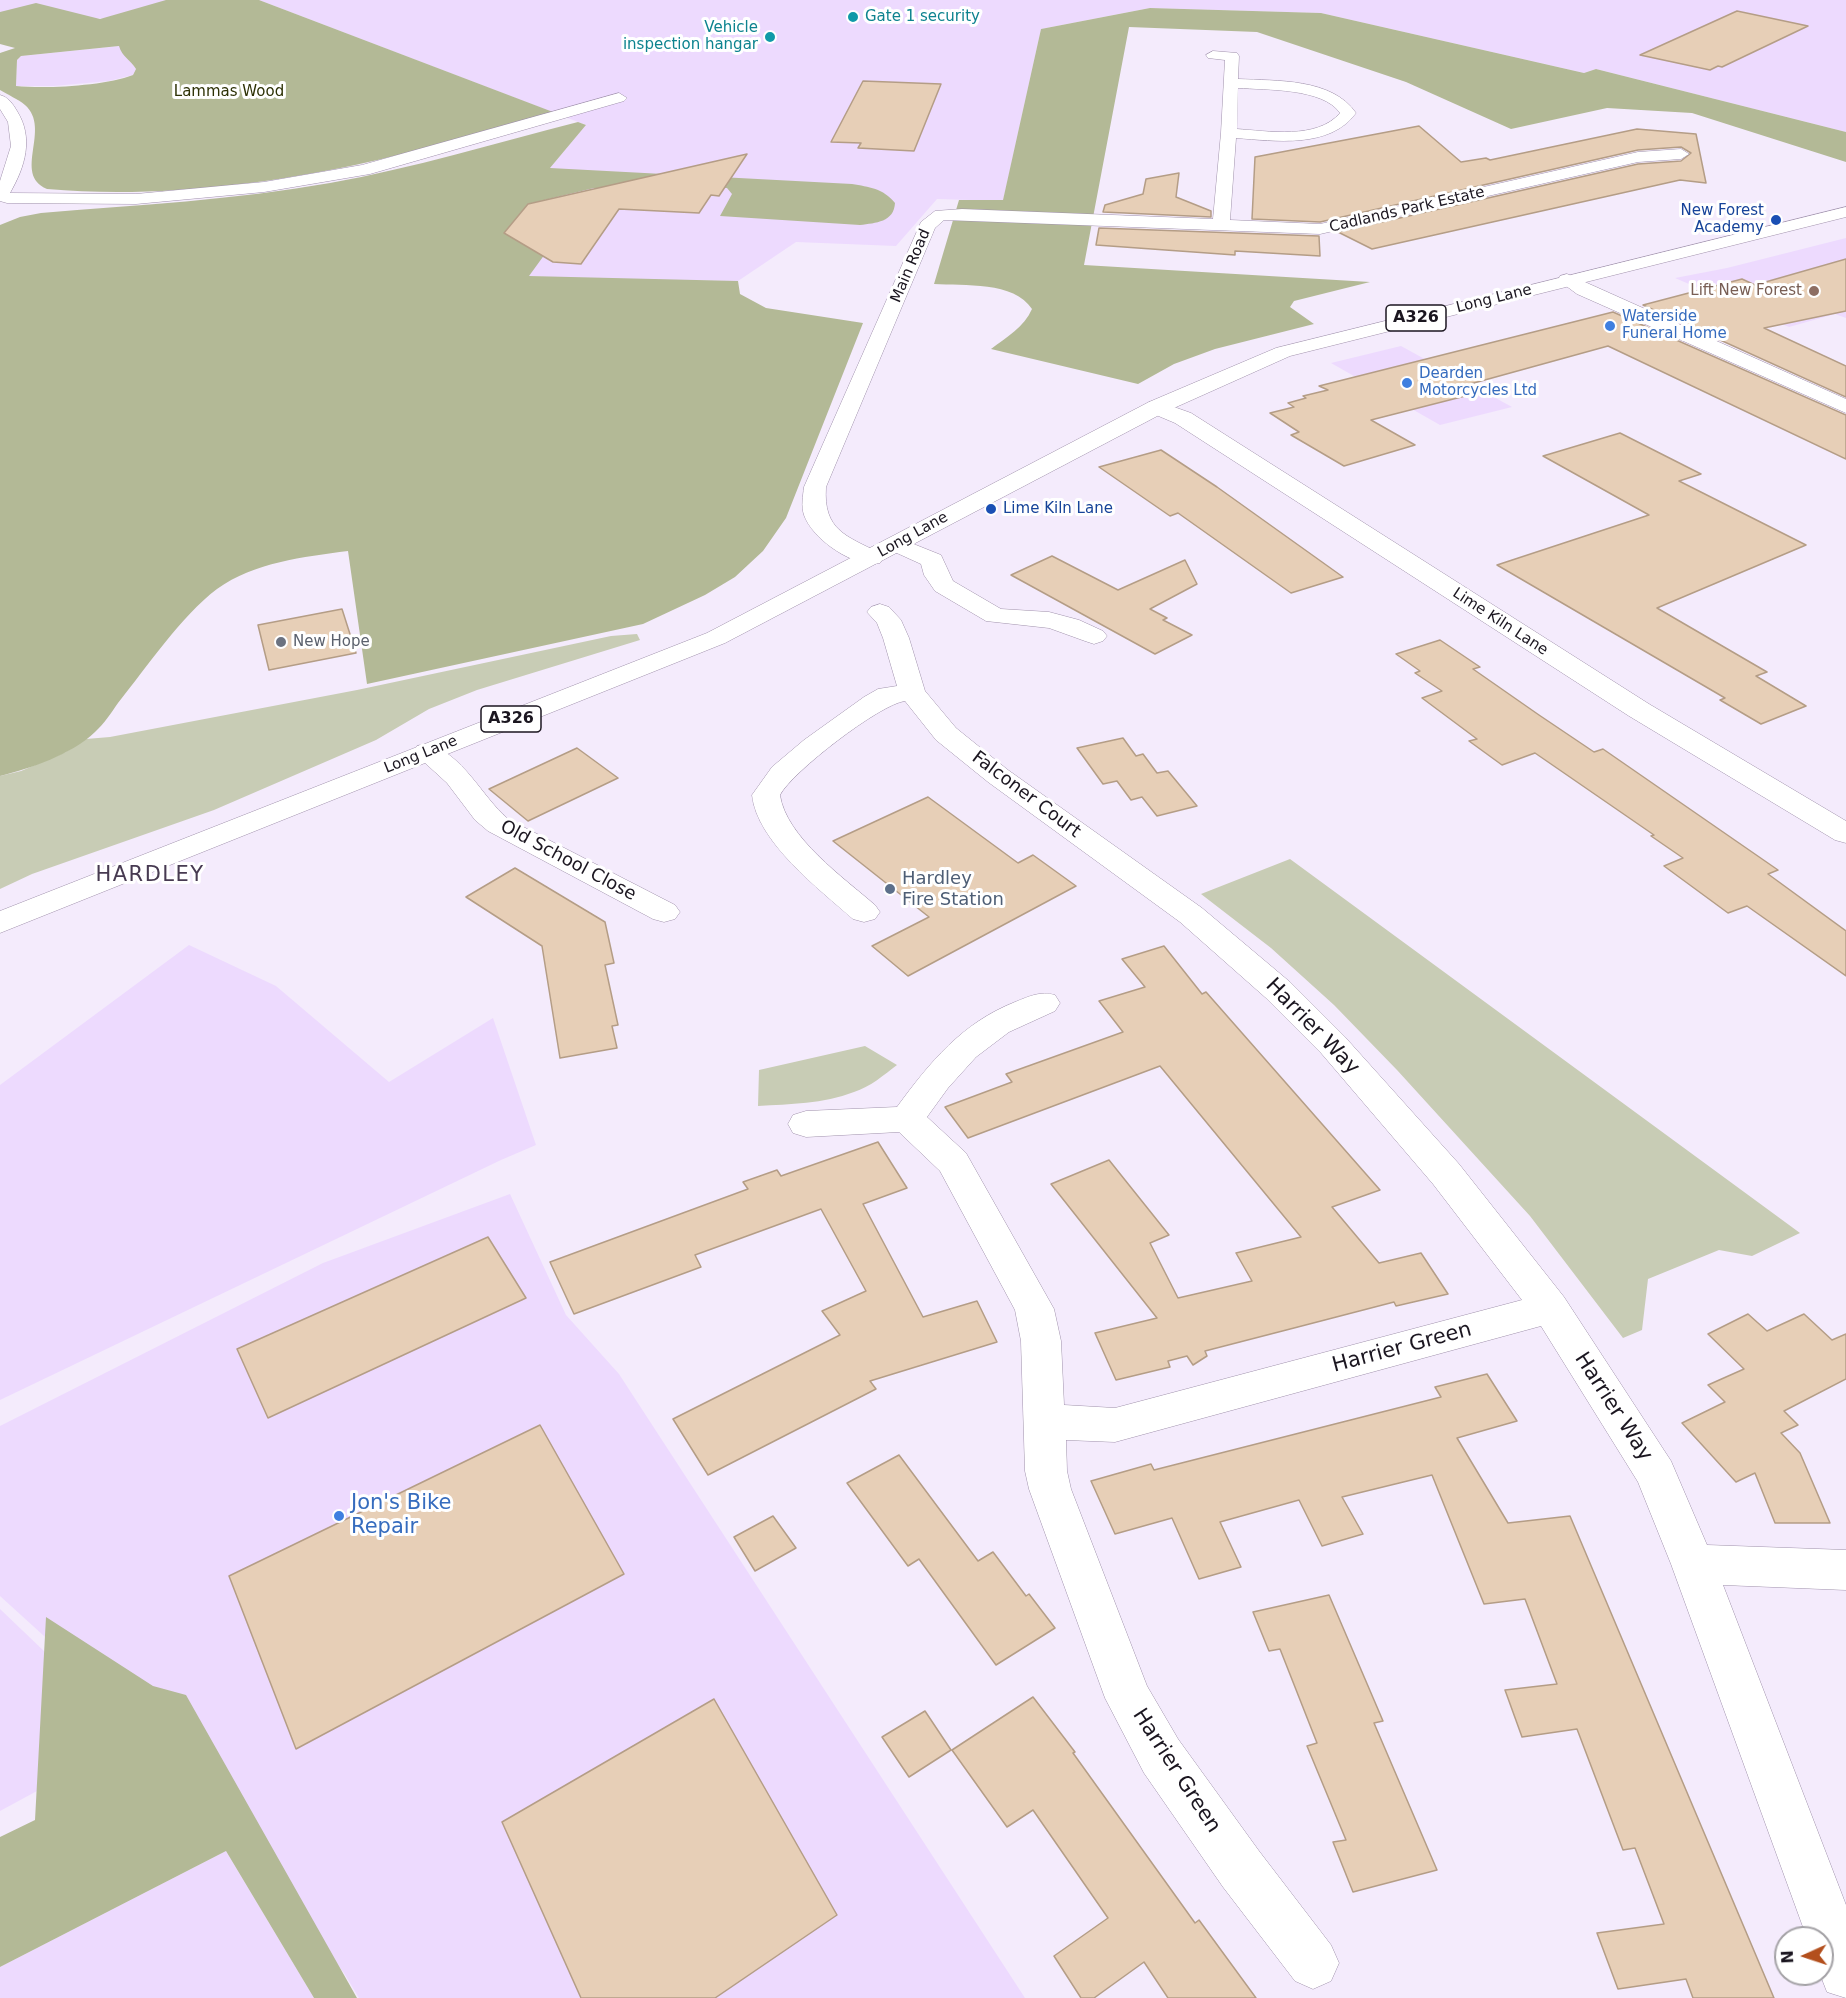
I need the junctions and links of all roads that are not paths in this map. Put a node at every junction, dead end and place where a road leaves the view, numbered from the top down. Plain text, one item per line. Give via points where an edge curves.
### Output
1 (1213, 55) dead end
2 (1232, 56) junction
3 (1250, 56) dead end
4 (1231, 83) junction
5 (618, 98) dead end
6 (0, 100) edge
7 (1229, 133) junction
8 (1681, 154) dead end
9 (3, 200) edge
10 (1846, 212) edge
11 (1221, 225) junction
12 (1567, 280) junction
13 (1157, 407) junction
14 (1846, 407) edge
15 (896, 544) junction
16 (871, 558) junction
17 (880, 612) dead end
18 (1094, 636) dead end
19 (912, 692) junction
20 (427, 752) junction
21 (1846, 834) edge
22 (664, 912) dead end
23 (864, 912) dead end
24 (0, 923) edge
25 (1221, 939) joint
26 (1043, 1003) dead end
27 (907, 1119) junction
28 (806, 1124) dead end
29 (1550, 1308) junction
30 (1044, 1420) junction
31 (1693, 1564) junction
32 (1846, 1570) edge
33 (1313, 1963) dead end
34 (1846, 1973) edge

1 - 2 street
2 - 3 street
2 - 4 street
4 - 7 street
4 - 7 street via 1317,93 1342,105 1347,114 1337,126 1315,132 1276,136
5 - 9 street via 364,170 264,187 136,199
6 - 9 street via 16,121 21,148 1,194
7 - 11 street
8 - 11 street, Cadlands Park Estate via 1638,157 1329,228
10 - 12 street, Long Lane / A326
11 - 16 street, Main Road via 962,214 941,215 930,222 821,471 813,500 813,510 822,528 832,538
12 - 13 street, Long Lane / A326 via 1283,352
12 - 14 street
13 - 15 street, Long Lane / A326
13 - 21 street, Lime Kiln Lane via 1183,418 1639,710
15 - 16 street, Long Lane / A326
15 - 18 street via 932,560 944,586 995,616 1044,619
16 - 20 street, Long Lane / A326 via 716,638
17 - 19 street, Falconer Court via 896,638
19 - 23 street via 888,695 874,703 785,771 766,795 768,809 783,834
19 - 25 street, Falconer Court via 946,734 998,776
20 - 22 street, Old School Close via 457,777 498,825
20 - 24 street, Long Lane / A326
25 - 29 street, Harrier Way via 1340,1053 1446,1174
26 - 27 street via 999,1021 972,1039 950,1060
27 - 28 street
27 - 30 street, Harrier Green via 953,1162 1034,1309 1041,1341
29 - 30 street, Harrier Green via 1115,1425
29 - 31 street, Harrier Way via 1656,1473
30 - 33 street, Harrier Green via 1050,1489 1128,1698 1161,1756
31 - 32 street
31 - 34 street, Harrier Way

